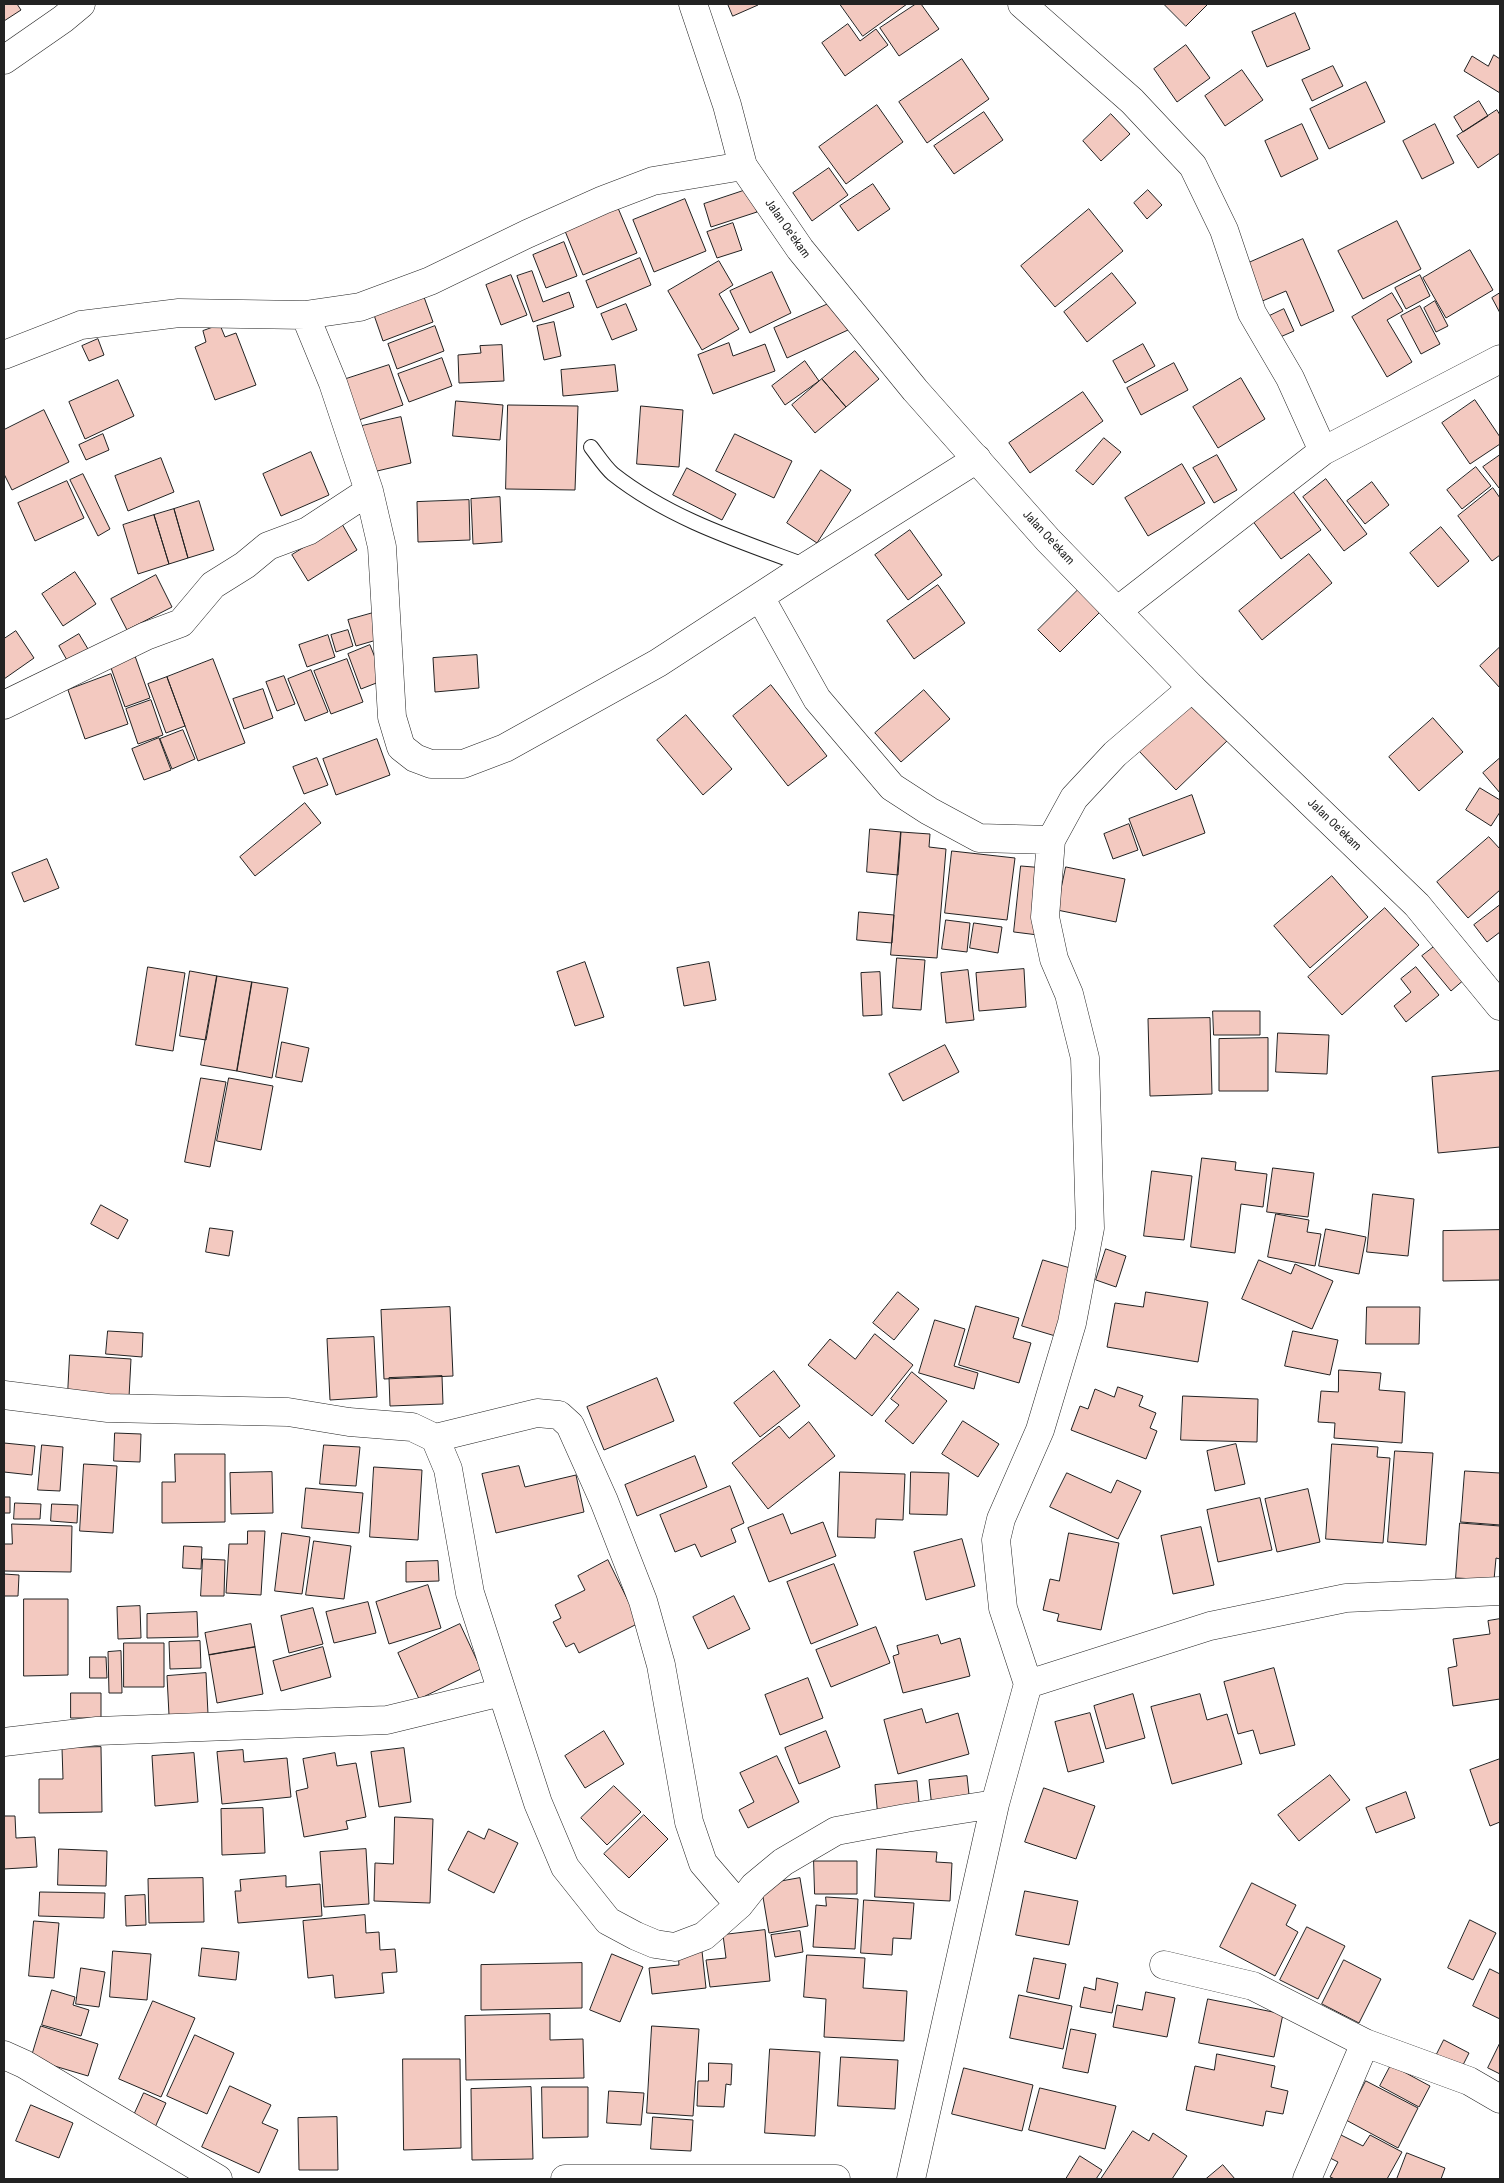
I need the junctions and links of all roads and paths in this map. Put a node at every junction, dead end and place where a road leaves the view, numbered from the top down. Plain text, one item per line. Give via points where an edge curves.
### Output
1 (81, 4) edge
2 (693, 4) edge
3 (1022, 4) edge
4 (4, 60) edge
5 (743, 166) junction
6 (306, 315) junction
7 (4, 355) edge
8 (1496, 370) edge
9 (591, 447) dead end
10 (1323, 451) junction
11 (976, 459) junction
12 (369, 491) junction
13 (807, 566) junction
14 (760, 597) junction
15 (1117, 611) junction
16 (1192, 688) junction
17 (4, 705) edge
18 (1051, 840) junction
19 (1500, 1006) edge
20 (4, 1395) edge
21 (435, 1438) junction
22 (1500, 1591) edge
23 (1028, 1684) junction
24 (502, 1692) junction
25 (4, 1742) edge
26 (995, 1804) junction
27 (739, 1904) junction
28 (1164, 1965) dead end
29 (1364, 2043) junction
30 (4, 2055) edge
31 (1500, 2099) edge
32 (218, 2179) edge
33 (565, 2179) edge
34 (836, 2179) edge
35 (912, 2179) edge
36 (1307, 2179) edge

1 - 4 street
2 - 5 street, Jalan Oe'ekam via 728,106
3 - 10 street via 1132,101 1193,166 1224,230 1252,313 1290,378
5 - 6 street via 653,181 526,234 430,281 360,307
5 - 11 street, Jalan Oe'ekam via 800,249
6 - 7 street via 179,313 81,325
6 - 12 street via 334,383
8 - 10 street
9 - 13 lane via 612,473 659,505 715,531
10 - 15 street
11 - 13 street
11 - 15 street, Jalan Oe'ekam
12 - 14 street via 382,547 392,717 401,747 415,758 431,764 464,764 505,748 658,663
12 - 17 street via 308,530 268,546 213,585 181,623 146,636
13 - 14 street
14 - 18 street via 816,699 892,787 979,838
15 - 16 street, Jalan Oe'ekam
16 - 18 street via 1115,754 1081,790
16 - 19 street, Jalan Oe'ekam via 1417,905
18 - 23 street via 1045,917 1054,959 1069,994 1085,1058 1090,1228 1072,1323 1040,1430 1001,1519 996,1540 1003,1608
20 - 21 street via 108,1408 288,1412 349,1422 412,1426
21 - 24 street via 448,1469 470,1594
21 - 27 street via 537,1413 558,1415 570,1425 643,1601 661,1665 689,1822 700,1855 703,1863
22 - 23 street via 1346,1598 1210,1626
23 - 26 street
24 - 25 street via 387,1720 97,1731
24 - 27 street via 538,1803 565,1867 608,1921 655,1944 675,1947 704,1936
26 - 27 street via 836,1831 783,1862 754,1886
26 - 35 street
28 - 29 street via 1252,1986
29 - 31 street via 1469,2081
29 - 36 street
30 - 32 street
33 - 34 street

